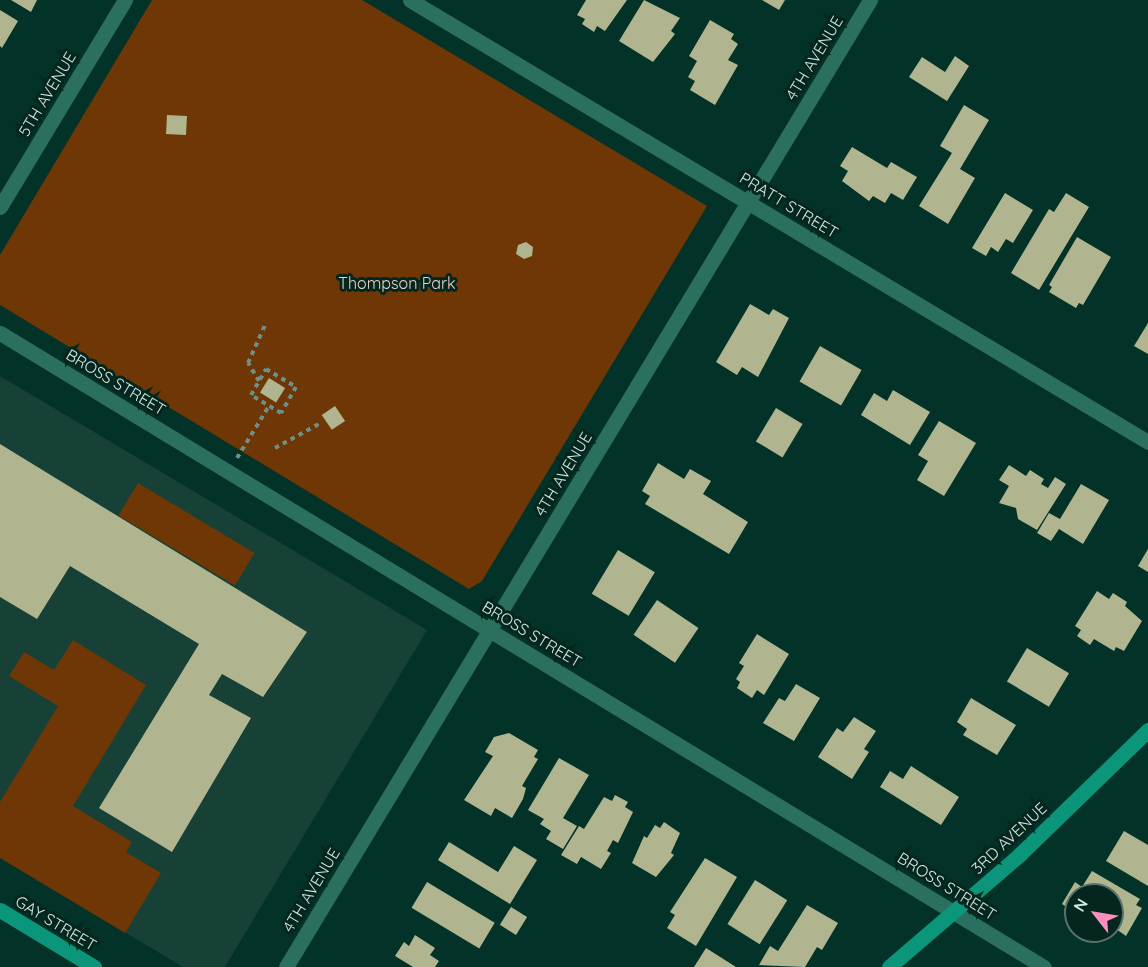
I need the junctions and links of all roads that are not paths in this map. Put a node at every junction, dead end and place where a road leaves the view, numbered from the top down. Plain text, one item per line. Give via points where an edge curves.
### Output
1 (125, 0) edge
2 (410, 0) edge
3 (870, 0) edge
4 (749, 202) junction
5 (0, 207) edge
6 (0, 333) edge
7 (1148, 442) edge
8 (490, 630) junction
9 (1148, 730) edge
10 (0, 910) edge
11 (955, 911) junction
12 (94, 967) edge
13 (286, 967) edge
14 (889, 967) edge
15 (1044, 967) edge

1 - 5 street, 5TH AVENUE
2 - 4 street, PRATT STREET
3 - 4 street, 4TH AVENUE
4 - 7 street, PRATT STREET
4 - 8 street, 4TH AVENUE
6 - 8 street, BROSS STREET
8 - 11 street, BROSS STREET
8 - 13 street, 4TH AVENUE
9 - 11 street, 3RD AVENUE
10 - 12 street, GAY STREET
11 - 14 street, 3RD AVENUE
11 - 15 street, BROSS STREET

